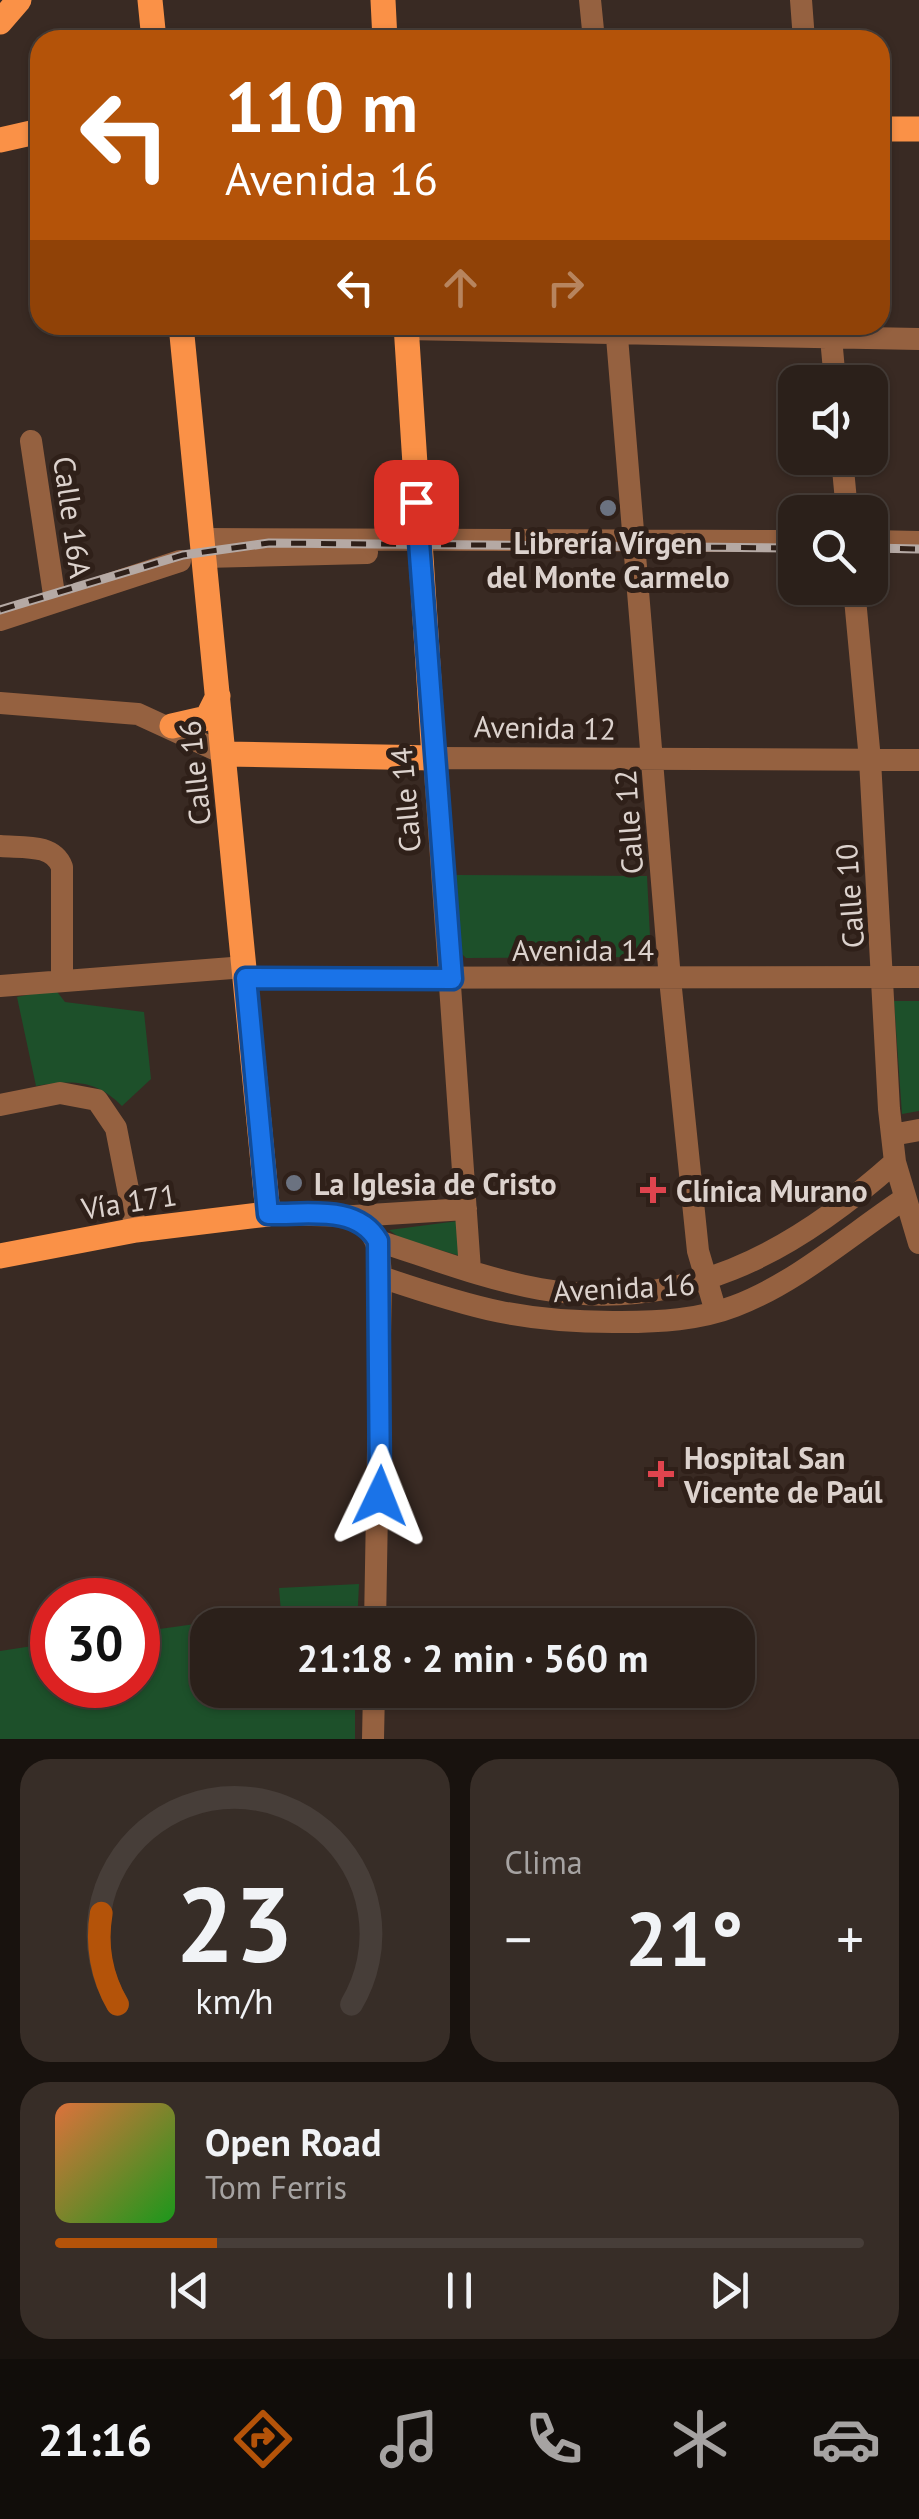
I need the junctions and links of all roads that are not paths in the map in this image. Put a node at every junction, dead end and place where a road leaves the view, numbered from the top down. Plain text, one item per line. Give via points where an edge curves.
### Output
1 (19, 0) edge
2 (150, 0) edge
3 (383, 0) edge
4 (590, 0) edge
5 (801, 0) edge
6 (0, 22) edge
7 (153, 30) edge
8 (384, 30) edge
9 (593, 30) edge
10 (803, 30) edge
11 (890, 129) edge
12 (919, 129) edge
13 (30, 133) edge
14 (0, 140) edge
15 (183, 335) edge
16 (407, 335) edge
17 (617, 335) edge
18 (830, 335) edge
19 (868, 335) edge
20 (919, 339) edge
21 (833, 365) edge
22 (31, 441) dead end
23 (778, 541) edge
24 (888, 542) edge
25 (919, 542) edge
26 (420, 544) junction
27 (634, 545) junction
28 (195, 552) junction
29 (778, 553) edge
30 (888, 555) edge
31 (919, 556) edge
32 (55, 601) junction
33 (856, 605) edge
34 (0, 620) edge
35 (218, 696) junction
36 (0, 702) edge
37 (172, 726) junction
38 (225, 754) junction
39 (434, 758) junction
40 (870, 760) junction
41 (919, 760) edge
42 (654, 761) junction
43 (0, 846) edge
44 (246, 973) junction
45 (884, 978) junction
46 (919, 978) edge
47 (452, 979) junction
48 (670, 979) junction
49 (62, 980) junction
50 (0, 986) edge
51 (0, 1105) edge
52 (919, 1130) edge
53 (892, 1135) junction
54 (895, 1162) junction
55 (904, 1199) junction
56 (466, 1209) junction
57 (268, 1214) junction
58 (354, 1216) junction
59 (136, 1230) junction
60 (378, 1241) junction
61 (919, 1243) edge
62 (0, 1256) edge
63 (470, 1270) junction
64 (382, 1277) junction
65 (705, 1283) junction
66 (716, 1312) junction
67 (376, 1608) edge
68 (373, 1708) edge
69 (372, 1739) edge

1 - 6 main road
2 - 7 main road
3 - 8 main road
4 - 9 street
5 - 10 street
11 - 12 main road
13 - 14 main road
15 - 28 main road, Calle 16
16 - 26 main road, Calle 14
17 - 27 street, Calle 12
18 - 21 street
19 - 20 street
22 - 32 street, Calle 16A
23 - 27 street
24 - 25 street
26 - 27 street
26 - 28 street
26 - 39 main road, Calle 14
27 - 29 street
27 - 42 street, Calle 12
28 - 32 street
28 - 35 main road, Calle 16
30 - 31 street
32 - 34 street
33 - 40 street, Calle 10
35 - 37 main road via 207,718
35 - 38 main road, Calle 16
36 - 37 street, Avenida 12 via 125,712
37 - 38 street, Avenida 12
38 - 39 main road, Avenida 12
38 - 44 main road, Calle 16
39 - 42 street, Avenida 12
39 - 47 street, Calle 14
40 - 41 street, Avenida 12
40 - 42 street, Avenida 12
40 - 45 street, Calle 10
42 - 48 street, Calle 12
43 - 49 street via 58,856
44 - 47 street, Avenida 14
44 - 49 street, Avenida 14
44 - 57 main road, Calle 16
45 - 46 street, Avenida 14
45 - 48 street, Avenida 14
45 - 53 street, Calle 10
47 - 48 street, Avenida 14
47 - 56 street, Calle 14
48 - 65 street, Calle 12
49 - 50 street, Avenida 14
51 - 59 street via 60,1093 97,1100 116,1128
52 - 53 street
53 - 54 street, Calle 10
54 - 55 street, Calle 10
54 - 65 street, Avenida 16 via 798,1236
55 - 61 street, Calle 10
55 - 66 street, Avenida 16 via 823,1256
56 - 58 street
56 - 63 street, Calle 14
57 - 58 street
57 - 59 main road, Vía 171
58 - 60 street
59 - 62 main road, Vía 171
60 - 63 street, Avenida 16
60 - 64 street
63 - 65 street, Avenida 16 via 572,1293
64 - 66 street, Avenida 16 via 470,1307 550,1323 652,1322
64 - 67 street
65 - 66 street, Calle 12
68 - 69 street

